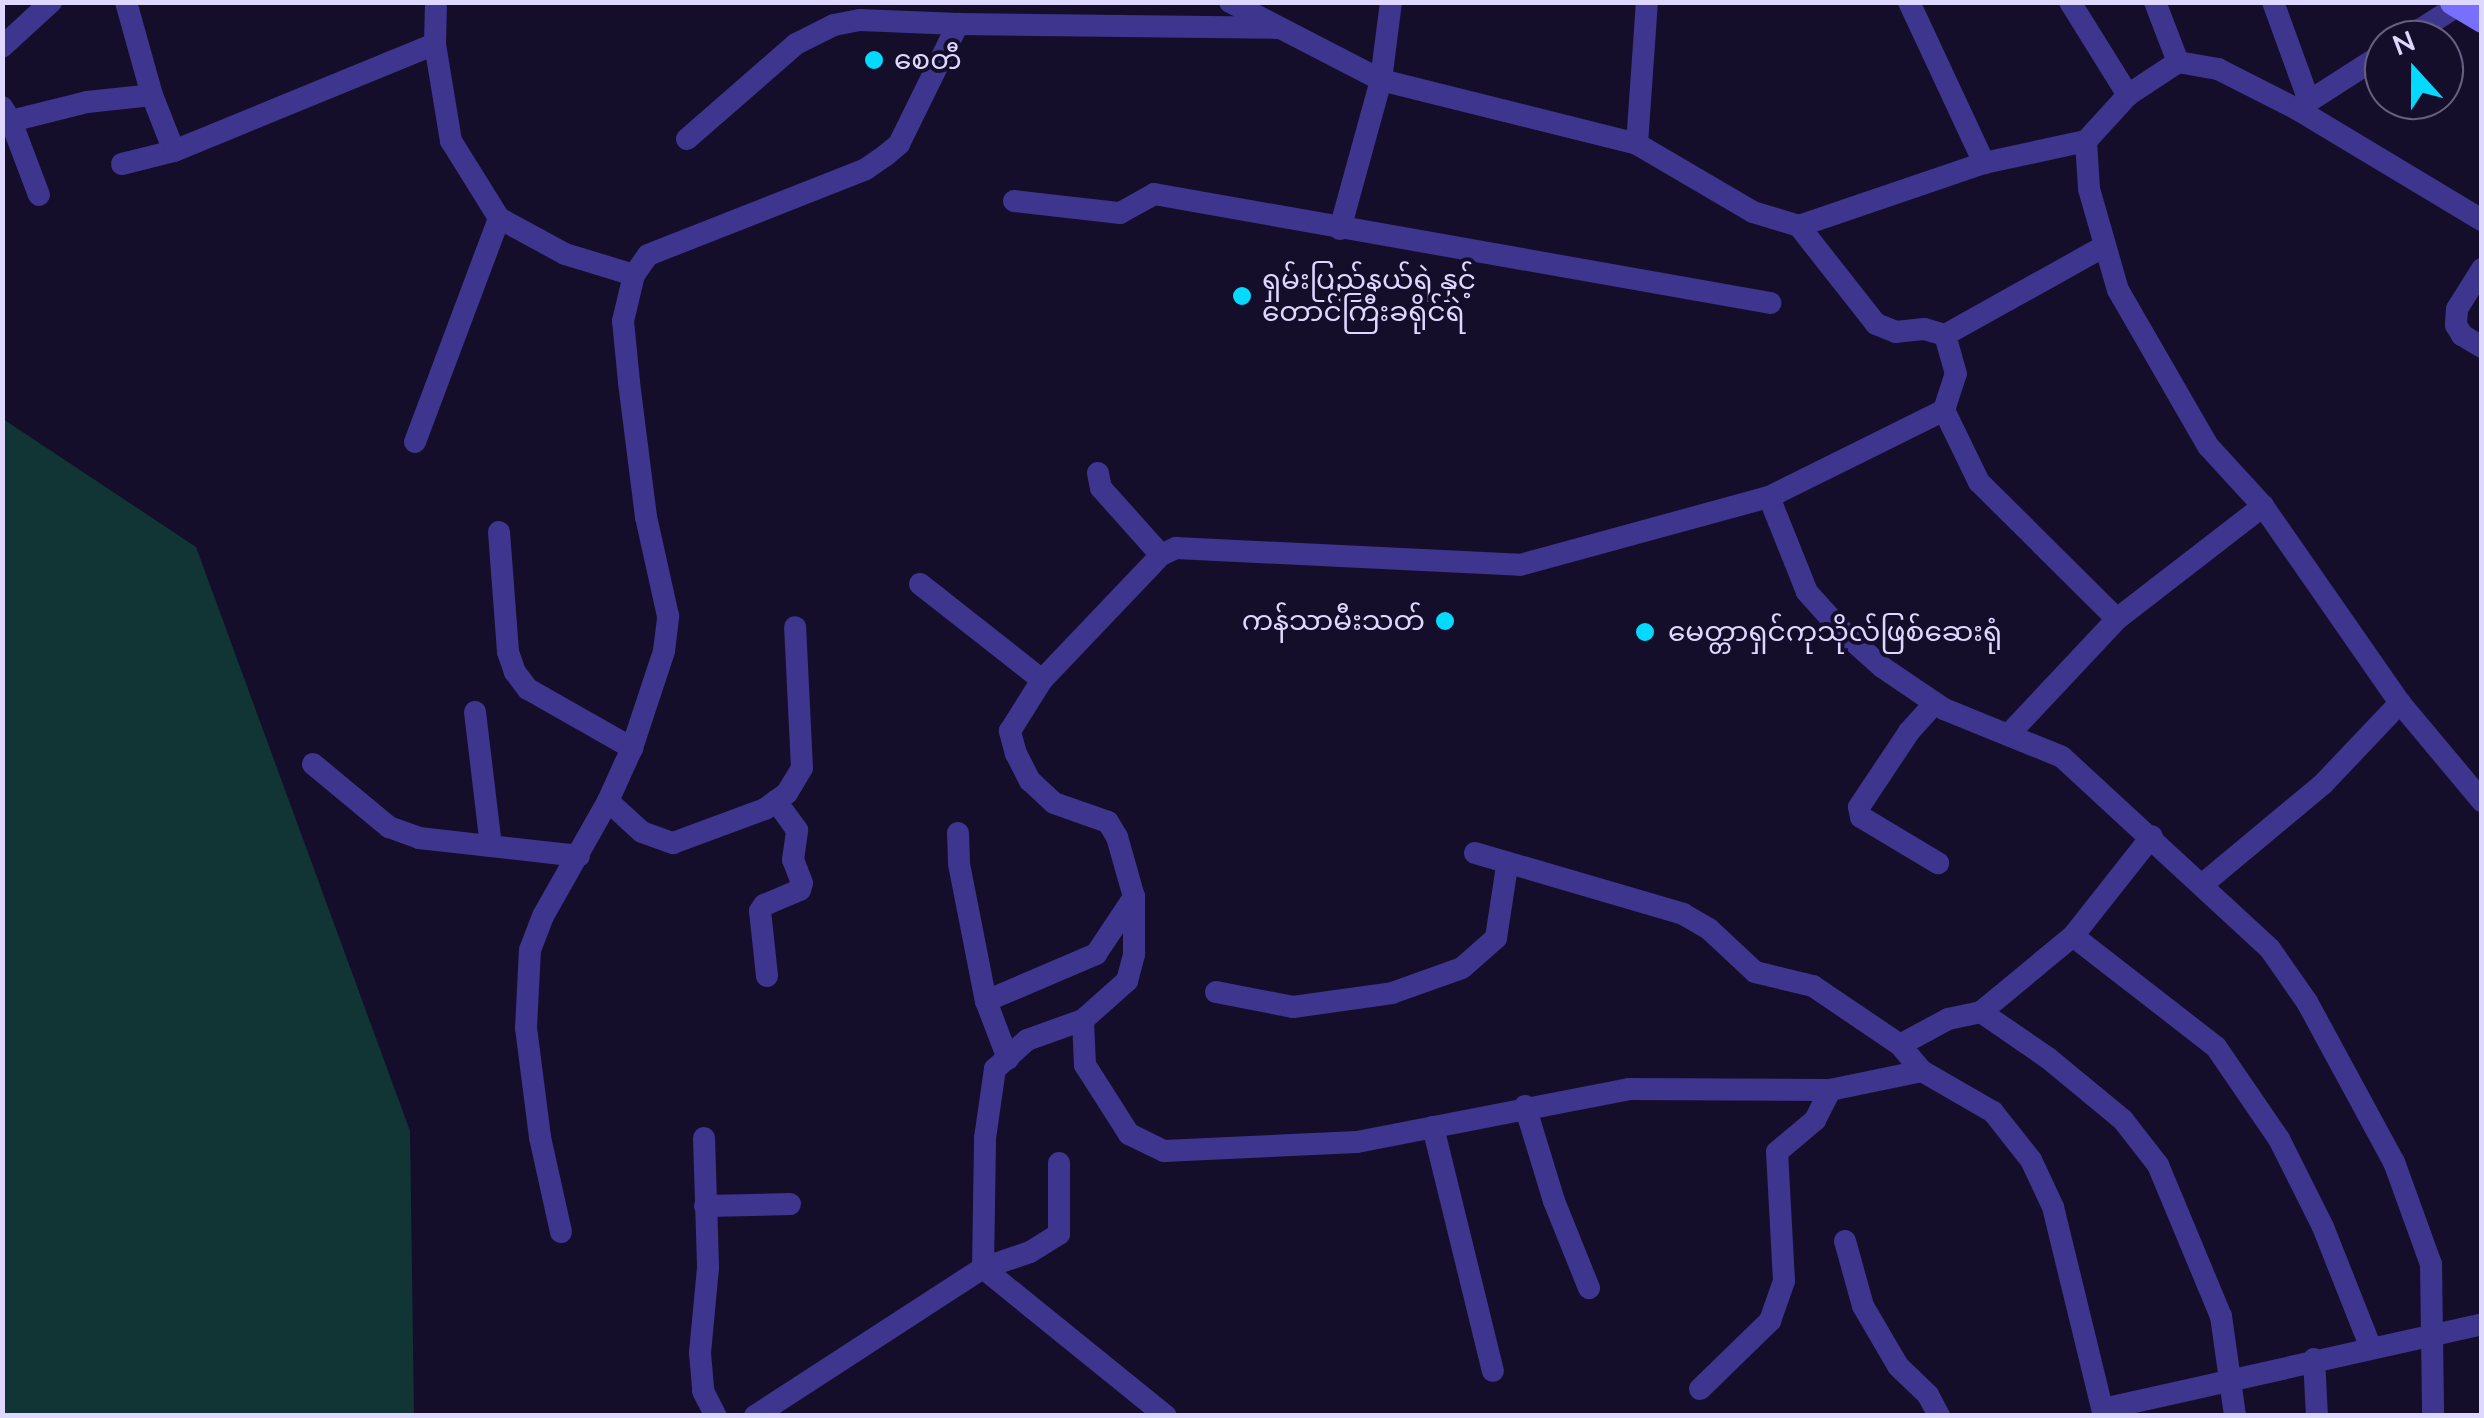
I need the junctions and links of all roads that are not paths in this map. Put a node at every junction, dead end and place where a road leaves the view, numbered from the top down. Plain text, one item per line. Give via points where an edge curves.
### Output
1 (51, 2) edge
2 (126, 2) edge
3 (436, 2) edge
4 (1230, 2) edge
5 (1392, 2) edge
6 (1647, 2) edge
7 (1909, 2) edge
8 (2070, 2) edge
9 (2154, 2) edge
10 (2274, 2) edge
11 (2455, 4) edge
12 (2432, 20) edge
13 (2482, 20) edge
14 (958, 24) junction
15 (1278, 28) junction
16 (435, 44) junction
17 (2, 46) edge
18 (2178, 62) junction
19 (2364, 66) edge
20 (1380, 80) junction
21 (152, 95) junction
22 (2128, 96) junction
23 (2303, 105) junction
24 (7, 114) edge
25 (686, 139) dead end
26 (2086, 141) junction
27 (1637, 144) junction
28 (174, 152) junction
29 (1984, 163) junction
30 (122, 164) dead end
31 (39, 194) dead end
32 (1014, 201) dead end
33 (498, 218) junction
34 (2482, 220) edge
35 (1799, 226) junction
36 (1340, 229) junction
37 (2103, 247) junction
38 (2482, 269) edge
39 (634, 275) junction
40 (1770, 302) dead end
41 (1945, 335) junction
42 (2482, 347) edge
43 (1944, 410) junction
44 (415, 442) dead end
45 (1098, 474) dead end
46 (1769, 496) junction
47 (2263, 506) junction
48 (499, 532) dead end
49 (1161, 555) junction
50 (920, 584) dead end
51 (2117, 618) junction
52 (794, 627) dead end
53 (1042, 680) junction
54 (1935, 702) junction
55 (2400, 704) junction
56 (475, 712) dead end
57 (2011, 732) junction
58 (632, 748) junction
59 (313, 764) dead end
60 (608, 801) junction
61 (776, 801) junction
62 (2482, 801) edge
63 (958, 833) dead end
64 (2152, 836) junction
65 (491, 846) junction
66 (1475, 854) dead end
67 (578, 856) junction
68 (1938, 863) dead end
69 (1507, 866) junction
70 (2203, 884) junction
71 (1134, 897) junction
72 (2073, 936) junction
73 (767, 976) dead end
74 (1216, 992) dead end
75 (986, 1001) junction
76 (1981, 1012) junction
77 (1083, 1020) junction
78 (1900, 1045) junction
79 (1008, 1058) junction
80 (1922, 1071) junction
81 (1830, 1090) junction
82 (1525, 1106) junction
83 (1433, 1127) junction
84 (704, 1138) dead end
85 (1059, 1163) dead end
86 (790, 1204) dead end
87 (705, 1206) junction
88 (561, 1232) dead end
89 (1844, 1241) dead end
90 (984, 1268) junction
91 (1589, 1288) dead end
92 (2482, 1324) edge
93 (2431, 1335) junction
94 (2370, 1346) junction
95 (2314, 1359) junction
96 (1493, 1371) dead end
97 (2233, 1380) junction
98 (1700, 1389) dead end
99 (780, 1409) edge
100 (2104, 1412) edge
101 (716, 1416) edge
102 (755, 1416) edge
103 (1166, 1416) edge
104 (1940, 1416) edge
105 (2235, 1416) edge
106 (2317, 1416) edge
107 (2433, 1416) edge

1 - 17 street
2 - 21 street
3 - 16 street
4 - 15 street
5 - 20 street
6 - 27 street
7 - 29 street
8 - 22 street
9 - 18 street
10 - 23 street
11 - 12 street
11 - 13 street
14 - 15 street
14 - 25 street via 834,25 796,44
14 - 39 street via 899,144 866,168 648,255
15 - 20 street
16 - 28 street
16 - 33 street via 451,140
18 - 22 street
18 - 23 street via 2218,68
19 - 23 street
20 - 27 street
20 - 36 street
21 - 24 street
21 - 28 street
22 - 26 street
23 - 34 street
24 - 31 street
26 - 29 street
26 - 37 street
27 - 35 street via 1753,212
28 - 30 street
29 - 35 street
32 - 36 street via 1120,214 1154,194
33 - 39 street via 565,254
33 - 44 street
35 - 41 street via 1876,324
36 - 40 street
37 - 41 street
37 - 47 street via 2118,290 2208,446
38 - 42 street via 2458,308 2456,326
39 - 58 street via 623,321 629,382 646,517 668,616 664,651
41 - 43 street via 1956,374
43 - 46 street
43 - 51 street via 1979,482
45 - 49 street via 1101,488
46 - 49 street via 1520,565 1191,545
46 - 54 street via 1807,592 1882,667
47 - 51 street
47 - 55 street
48 - 58 street via 515,672 528,689
49 - 53 street
50 - 53 street
51 - 57 street
52 - 61 street via 802,768
53 - 71 street via 1010,731 1016,754 1030,781 1054,803 1108,822
54 - 57 street
54 - 68 street via 1859,807 1861,818
55 - 62 street
55 - 70 street via 2323,784
56 - 65 street
57 - 64 street via 2062,757
58 - 60 street
59 - 65 street via 389,827 419,838
60 - 61 street via 642,832 673,843
60 - 67 street
61 - 73 street via 797,830 793,860 802,883 760,911
63 - 75 street
64 - 70 street
64 - 72 street
65 - 67 street
66 - 69 street
67 - 88 street via 530,950 526,1028
69 - 74 street via 1496,938 1462,968 1392,993 1293,1007
69 - 78 street via 1683,914 1710,929 1755,972 1813,986
70 - 93 street via 2270,950 2298,989 2394,1162 2431,1264
71 - 75 street via 1096,954
71 - 77 street via 1127,981
72 - 76 street
72 - 94 street via 2216,1046 2288,1156
75 - 79 street
76 - 78 street via 1948,1019
76 - 97 street via 2123,1120 2158,1165 2221,1316
77 - 79 street via 1027,1040
77 - 83 street via 1085,1065 1129,1134 1164,1151 1356,1142
78 - 80 street
79 - 90 street via 995,1070 985,1138
80 - 81 street
80 - 100 street via 1993,1112 2031,1160 2052,1207
81 - 82 street via 1629,1088
81 - 98 street via 1815,1120 1777,1152 1784,1280 1770,1320
82 - 83 street
82 - 91 street
83 - 96 street
84 - 87 street
85 - 90 street via 1058,1234
86 - 87 street
87 - 101 street via 708,1268 700,1354 704,1392
89 - 104 street via 1863,1306 1898,1366
90 - 99 street
90 - 103 street
92 - 93 street
93 - 94 street
93 - 107 street
94 - 95 street
95 - 97 street
95 - 106 street
97 - 100 street
97 - 105 street
99 - 102 street

